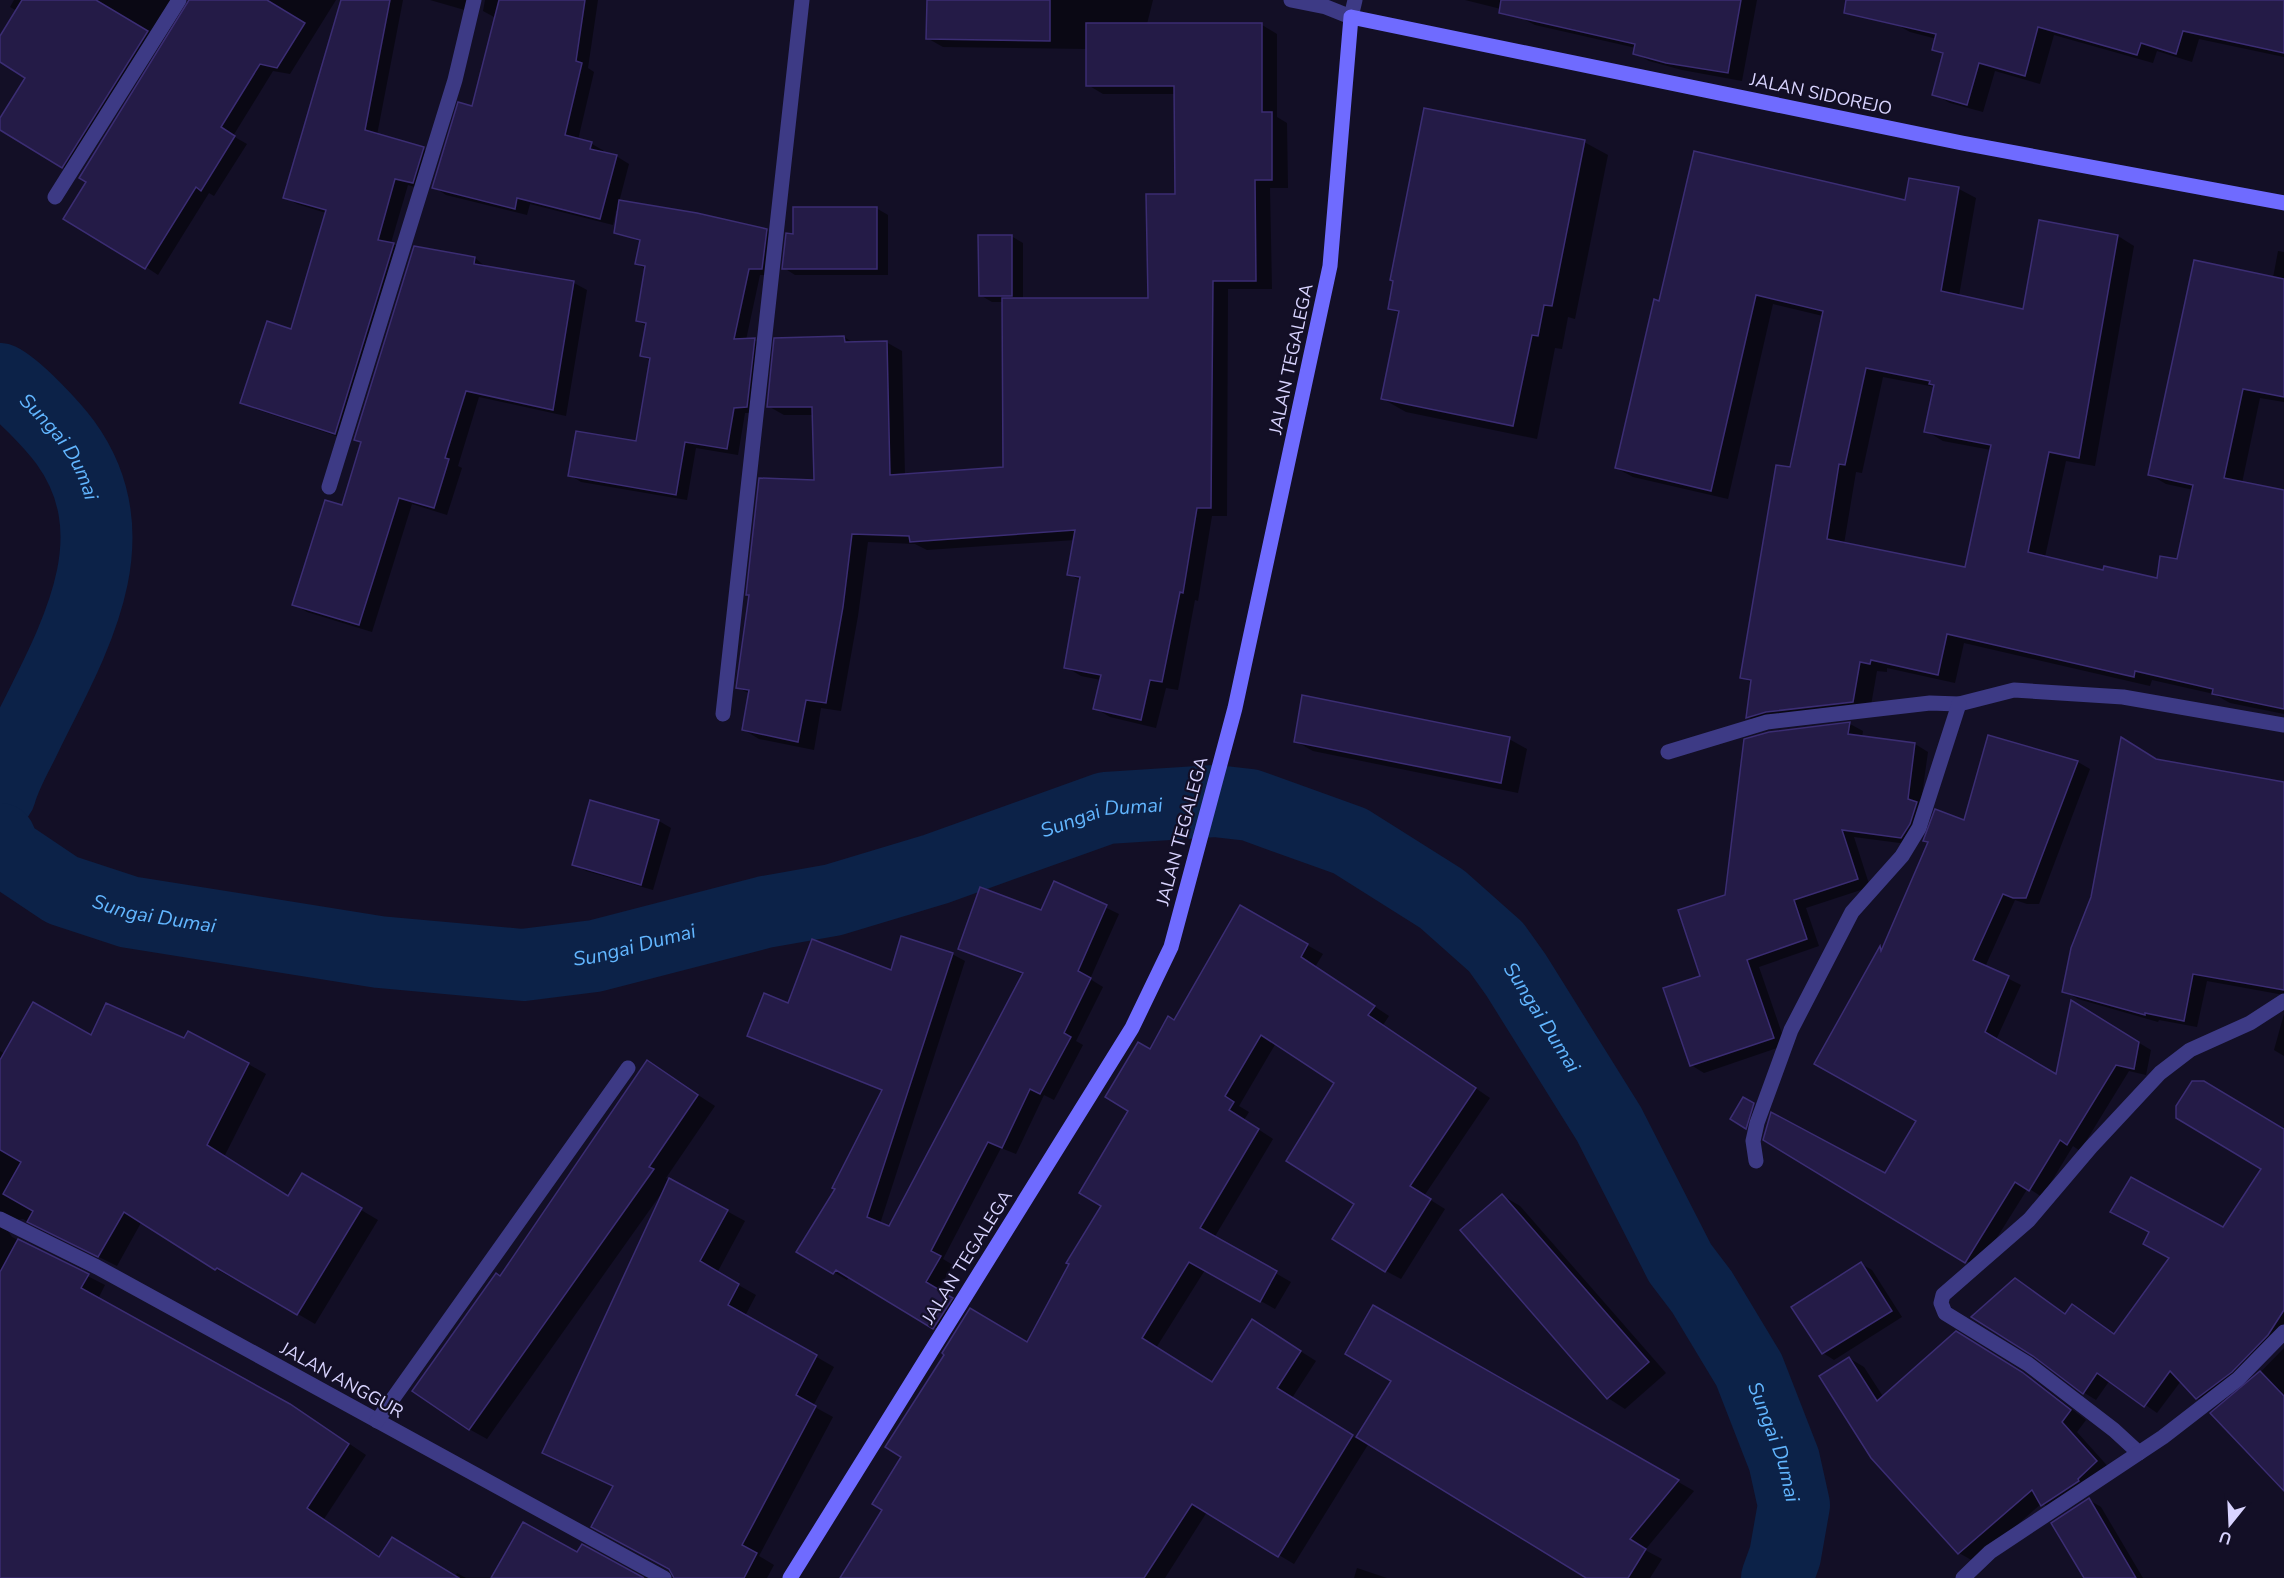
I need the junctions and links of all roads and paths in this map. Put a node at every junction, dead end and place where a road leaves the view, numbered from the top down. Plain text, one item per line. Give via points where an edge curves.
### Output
1 (179, 0) edge
2 (474, 0) edge
3 (802, 0) edge
4 (1291, 0) edge
5 (1355, 0) edge
6 (1351, 17) junction
7 (56, 197) dead end
8 (2284, 203) edge
9 (329, 487) dead end
10 (1959, 704) junction
11 (723, 714) dead end
12 (2284, 725) edge
13 (1668, 752) dead end
14 (2284, 1001) edge
15 (628, 1068) dead end
16 (1756, 1161) dead end
17 (0, 1219) edge
18 (2284, 1332) edge
19 (377, 1421) junction
20 (2139, 1453) junction
21 (664, 1578) edge
22 (790, 1578) edge
23 (1963, 1578) edge

1 - 7 street
2 - 9 street via 455,80
3 - 11 street
4 - 6 street
5 - 6 street, JALAN TEGALEGA
6 - 8 street, JALAN SIDOREJO via 1962,143
6 - 22 street, JALAN TEGALEGA via 1330,266 1235,708 1171,947 1132,1028
10 - 12 street via 2014,690 2123,697
10 - 13 street via 1930,703 1767,722
10 - 16 street via 1919,828 1902,856 1852,912 1791,1030 1757,1123 1753,1141
14 - 20 street via 2250,1023 2190,1050 2160,1073 2029,1220 1943,1295 1945,1312 2028,1364
15 - 19 street
17 - 19 street, JALAN ANGGUR via 98,1267
18 - 20 street via 2238,1379
19 - 21 street, JALAN ANGGUR
20 - 23 street via 1990,1552

